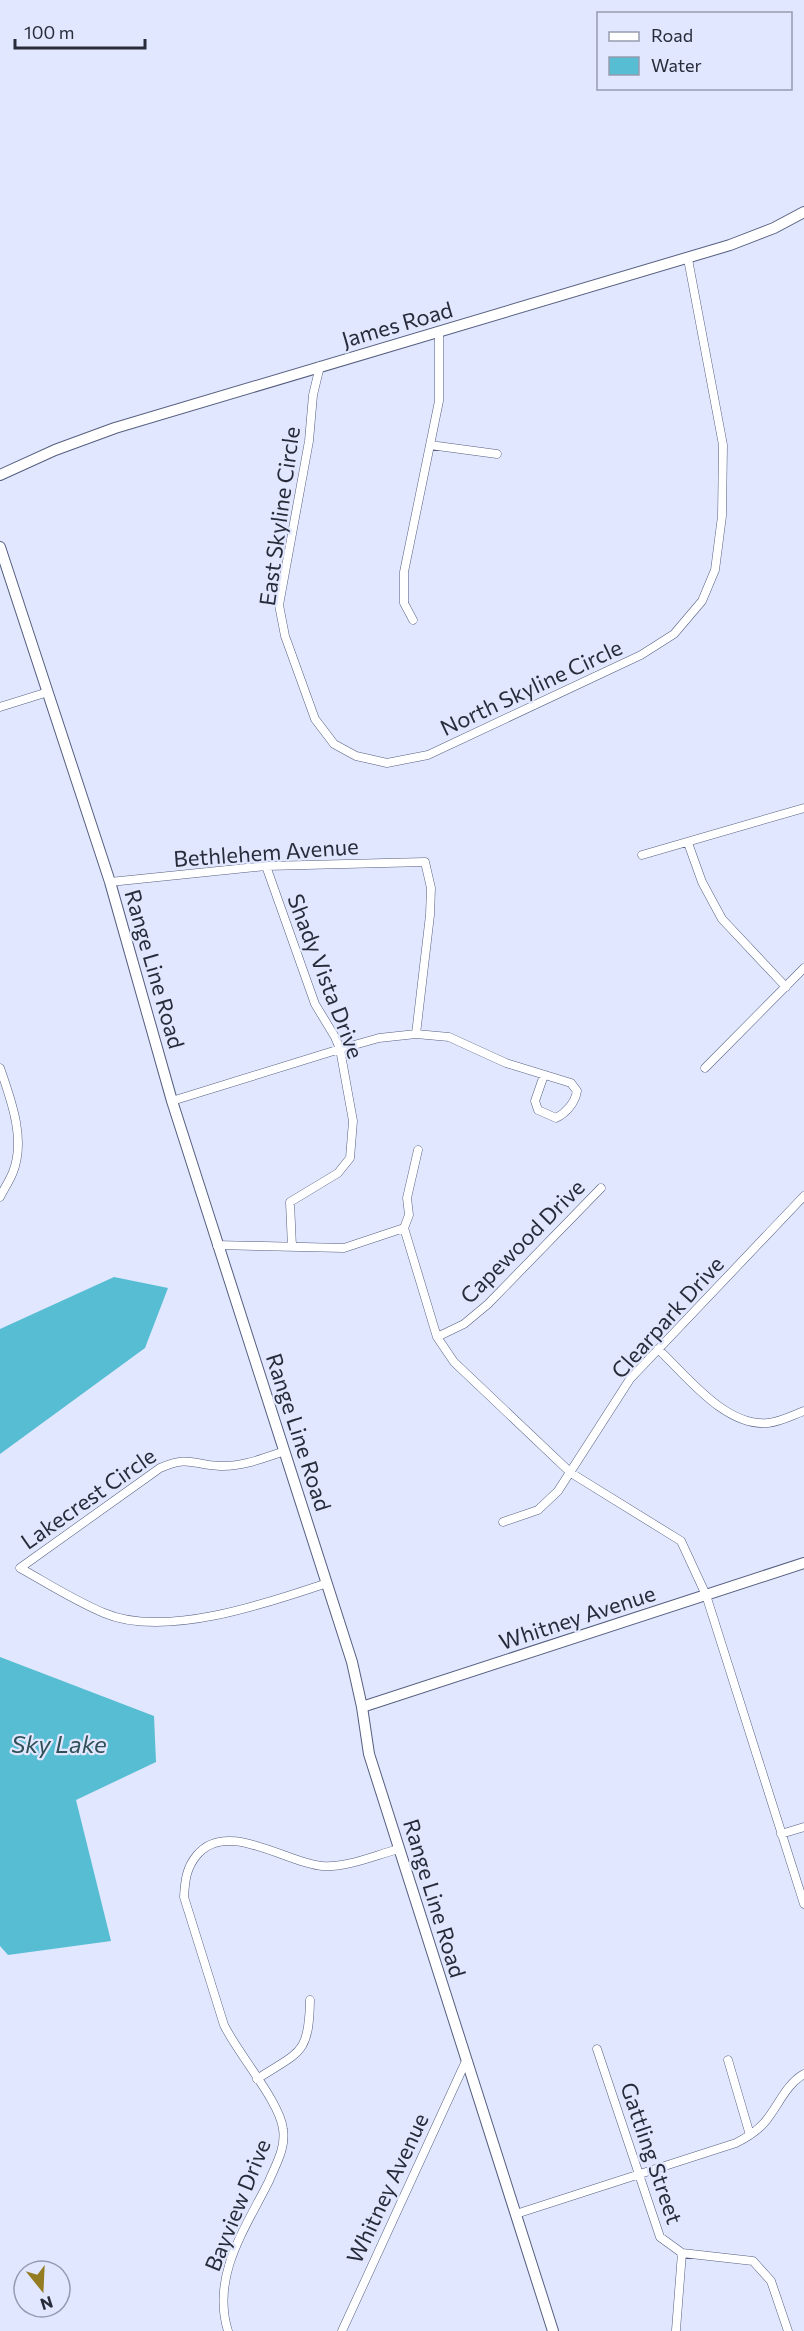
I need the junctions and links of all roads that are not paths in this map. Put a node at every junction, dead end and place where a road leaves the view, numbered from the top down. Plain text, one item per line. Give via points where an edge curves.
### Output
1 (804, 212) edge
2 (688, 259) junction
3 (439, 332) junction
4 (320, 366) junction
5 (430, 444) junction
6 (497, 454) dead end
7 (0, 475) edge
8 (0, 547) edge
9 (413, 620) dead end
10 (48, 692) junction
11 (0, 707) edge
12 (356, 756) joint
13 (804, 808) edge
14 (688, 843) junction
15 (642, 855) dead end
16 (266, 866) junction
17 (110, 882) junction
18 (804, 968) edge
19 (786, 987) junction
20 (416, 1034) junction
21 (340, 1049) junction
22 (0, 1068) edge
23 (705, 1068) dead end
24 (544, 1075) junction
25 (172, 1101) junction
26 (418, 1150) dead end
27 (601, 1188) dead end
28 (804, 1196) edge
29 (0, 1197) edge
30 (404, 1228) junction
31 (217, 1245) junction
32 (292, 1247) junction
33 (437, 1337) junction
34 (658, 1349) junction
35 (804, 1411) edge
36 (285, 1452) junction
37 (571, 1473) junction
38 (503, 1522) dead end
39 (804, 1563) edge
40 (327, 1583) junction
41 (706, 1595) junction
42 (362, 1707) junction
43 (804, 1827) edge
44 (782, 1834) junction
45 (399, 1849) junction
46 (804, 1904) edge
47 (310, 2000) dead end
48 (597, 2049) dead end
49 (728, 2060) dead end
50 (466, 2061) junction
51 (804, 2074) edge
52 (257, 2079) junction
53 (750, 2136) junction
54 (640, 2174) junction
55 (516, 2214) junction
56 (682, 2253) junction
57 (676, 2330) edge
58 (228, 2331) edge
59 (342, 2331) edge
60 (553, 2331) edge
61 (788, 2331) edge

1 - 2 main road, James Road via 774,228
2 - 3 main road, James Road
2 - 12 street, North Skyline Circle via 723,445 722,516 715,570 702,601 674,634 641,655 428,755 387,763
3 - 4 main road, James Road
3 - 5 street via 439,401
4 - 7 main road, James Road via 115,428
4 - 12 street, East Skyline Circle via 279,605 285,636 315,719 334,744
5 - 6 street
5 - 9 street via 404,572 404,603
8 - 10 main road, Range Line Road
10 - 11 street
10 - 17 main road, Range Line Road
13 - 14 street
14 - 15 street
14 - 19 street via 702,882 722,919
16 - 17 street, Bethlehem Avenue
16 - 20 street, Bethlehem Avenue via 425,862 431,888 430,915
16 - 21 street, Shady Vista Drive via 315,1004
17 - 25 main road, Range Line Road
18 - 19 street
19 - 23 street
20 - 21 street via 379,1038
20 - 24 street via 449,1037
21 - 25 street
21 - 32 street, Shady Vista Drive via 353,1121 350,1158 338,1173 290,1202
22 - 29 street via 19,1139 14,1171
24 - 24 street via 535,1101 538,1110 556,1118 576,1099 577,1091 571,1083
25 - 31 main road, Range Line Road
26 - 30 street
27 - 33 street, Capewood Drive via 488,1304 464,1324
28 - 34 street, Clearpark Drive
30 - 32 street via 344,1248
30 - 33 street
31 - 32 street
31 - 36 main road, Range Line Road
33 - 37 street via 454,1362
34 - 35 street via 723,1411 769,1423
34 - 37 street, Clearpark Drive via 630,1380
36 - 40 main road, Range Line Road
36 - 40 street, Lakecrest Circle via 240,1465 174,1461 20,1568 105,1614 135,1622 214,1615 273,1602
37 - 38 street, Clearpark Drive via 538,1510
37 - 41 street via 681,1541
39 - 41 main road, Whitney Avenue
40 - 42 main road, Range Line Road
41 - 42 main road, Whitney Avenue
41 - 44 street
42 - 45 main road, Range Line Road via 369,1754
43 - 44 street
44 - 46 street
45 - 50 main road, Range Line Road
45 - 52 street, Bayview Drive via 326,1866 232,1840 203,1849 190,1863 184,1879 184,1898 224,2025
47 - 52 street via 308,2036 302,2048
48 - 54 street, Gattling Street
49 - 53 street
50 - 55 main road, Range Line Road
50 - 59 street, Whitney Avenue
51 - 53 street via 784,2092 764,2123
52 - 58 street, Bayview Drive via 279,2114 283,2142 280,2158 230,2262 222,2312
53 - 54 street
54 - 55 street
54 - 56 street, Gattling Street via 660,2237
55 - 60 main road, Range Line Road
56 - 57 street
56 - 61 street, Gattling Street via 753,2261 771,2282

